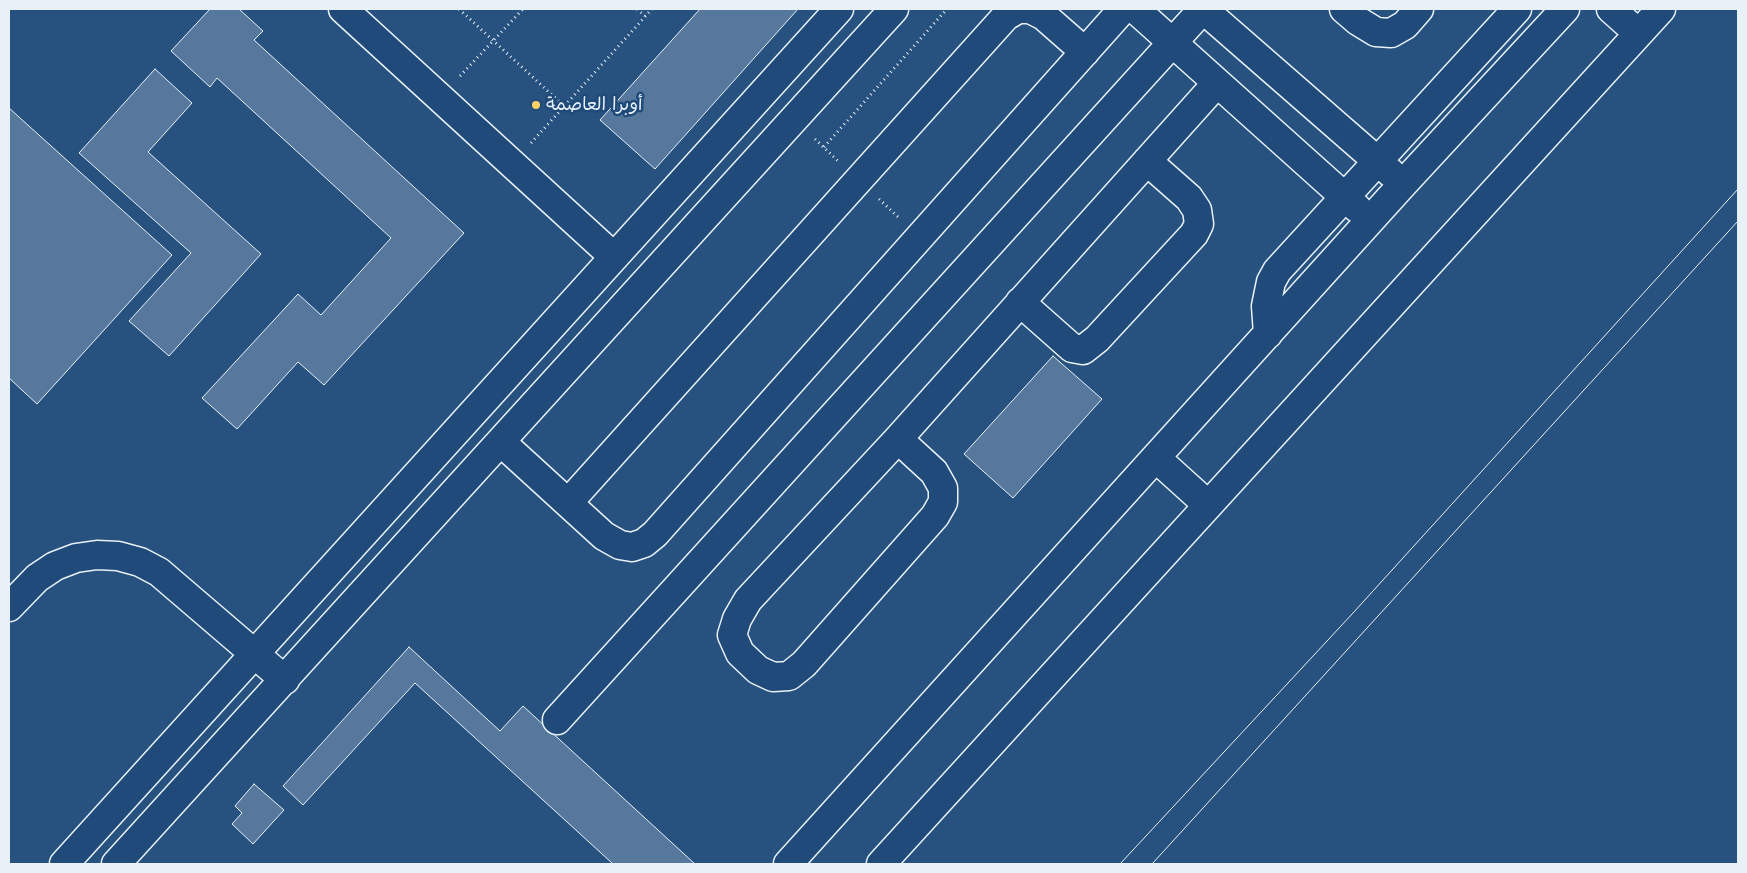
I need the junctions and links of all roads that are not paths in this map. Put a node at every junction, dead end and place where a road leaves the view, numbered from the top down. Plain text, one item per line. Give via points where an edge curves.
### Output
1 (839, 9) edge
2 (894, 9) edge
3 (1123, 9) edge
4 (1135, 9) edge
5 (1203, 9) edge
6 (1344, 9) edge
7 (1419, 9) edge
8 (1517, 9) edge
9 (1565, 9) edge
10 (1611, 9) edge
11 (1661, 9) edge
12 (353, 12) edge
13 (1638, 33) junction
14 (1172, 42) junction
15 (1084, 52) junction
16 (1217, 82) junction
17 (1147, 160) junction
18 (1378, 161) junction
19 (1403, 184) junction
20 (1344, 197) junction
21 (1370, 221) junction
22 (614, 257) junction
23 (1020, 302) junction
24 (1268, 334) junction
25 (898, 439) junction
26 (501, 442) junction
27 (1156, 458) junction
28 (568, 502) junction
29 (1208, 505) junction
30 (9, 607) edge
31 (254, 654) junction
32 (285, 680) junction
33 (557, 720) dead end
34 (64, 864) edge
35 (116, 864) edge
36 (788, 864) edge
37 (881, 864) edge

1 - 22 street
2 - 26 street
3 - 15 street
4 - 14 street
5 - 14 street
5 - 18 street
6 - 7 street via 1376,32 1391,33 1405,25
8 - 18 street
9 - 19 street
10 - 13 street
11 - 13 street
12 - 22 street via 440,98
13 - 29 street
14 - 16 street
14 - 33 street
15 - 28 street via 1044,16 1018,9 1006,16
15 - 28 street via 650,538 632,547 620,545 604,536
16 - 17 street
16 - 20 street
17 - 23 street
17 - 23 street via 1189,198 1197,210 1199,224 1194,234 1083,350 1072,348
18 - 19 street
18 - 20 street
19 - 21 street
20 - 21 street
20 - 24 street via 1276,271 1266,306
21 - 24 street
22 - 31 street
23 - 25 street
24 - 27 street
25 - 25 street via 748,600 737,618 732,635 740,654 758,670 773,677 789,676 804,664 944,502 943,488 934,472
26 - 28 street
26 - 32 street
27 - 29 street
27 - 36 street
29 - 37 street
30 - 31 street via 37,578 55,566 76,558 118,556 159,572
31 - 32 street
31 - 34 street
32 - 35 street

